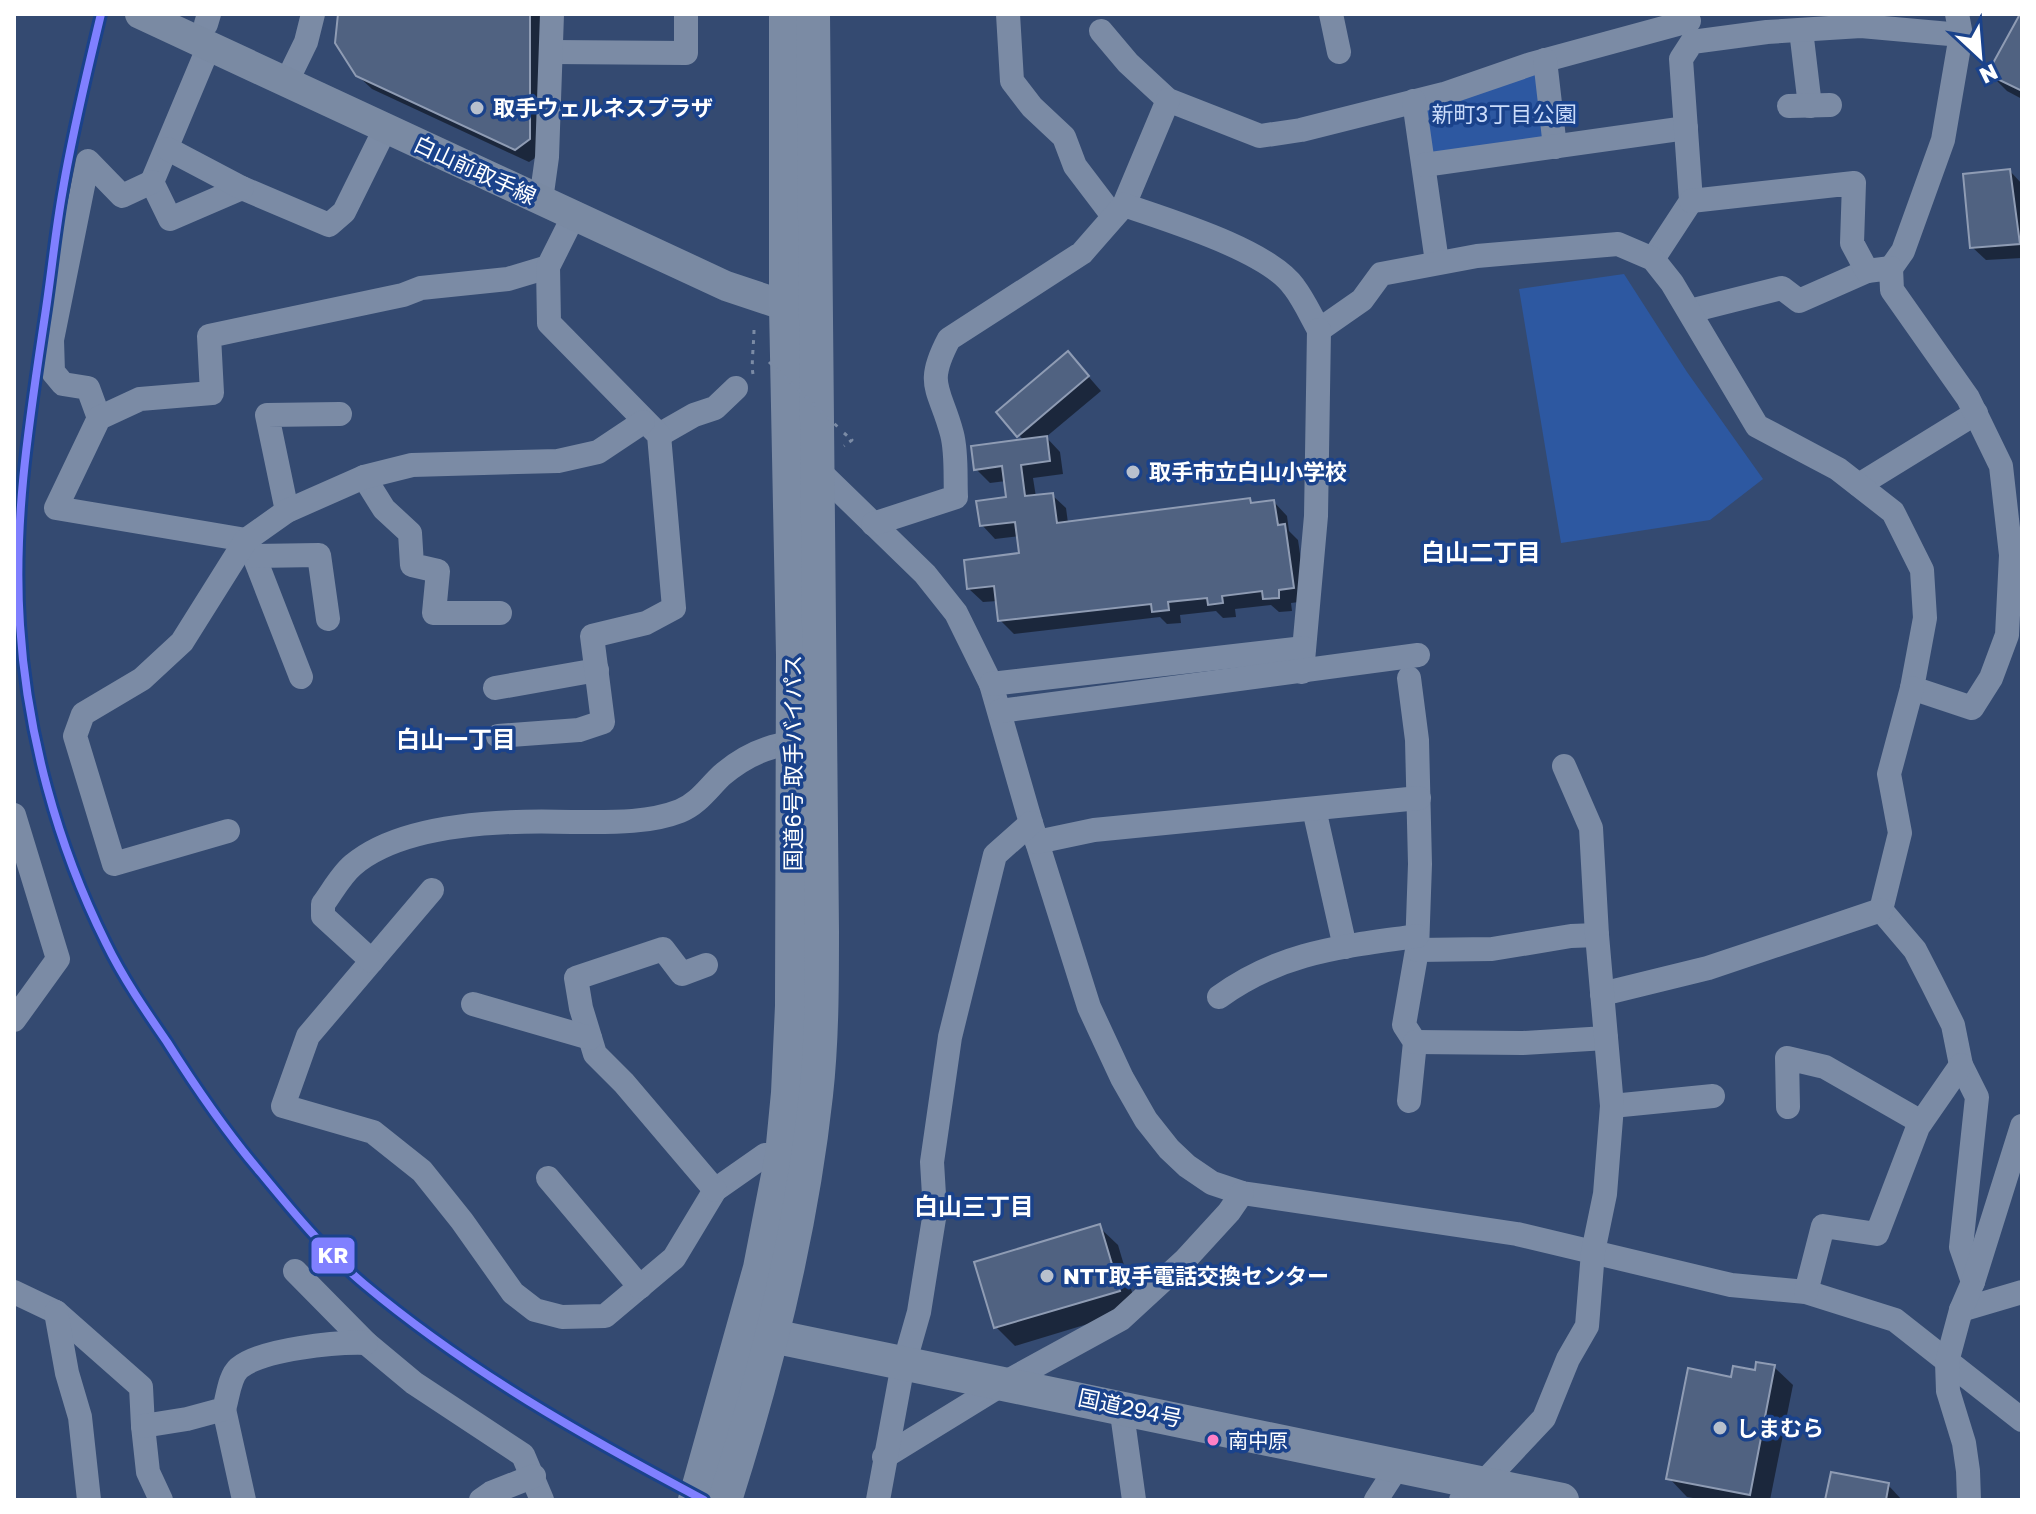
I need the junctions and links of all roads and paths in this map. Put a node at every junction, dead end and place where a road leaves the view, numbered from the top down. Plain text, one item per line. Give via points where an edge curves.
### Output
1 (140, 14) edge
2 (313, 14) edge
3 (552, 14) edge
4 (686, 14) edge
5 (786, 14) edge
6 (813, 14) edge
7 (1008, 14) edge
8 (1331, 14) edge
9 (1766, 23) edge
10 (1959, 25) edge
11 (1690, 26) edge
12 (208, 28) edge
13 (1801, 30) junction
14 (1101, 31) dead end
15 (552, 52) junction
16 (1339, 52) dead end
17 (1545, 60) junction
18 (286, 83) junction
19 (1168, 100) junction
20 (1414, 101) junction
21 (1810, 106) dead end
22 (1686, 128) junction
23 (385, 129) junction
24 (1555, 147) junction
25 (168, 149) junction
26 (1424, 165) junction
27 (152, 182) junction
28 (242, 188) junction
29 (541, 200) junction
30 (1691, 201) junction
31 (1118, 211) junction
32 (574, 215) junction
33 (1653, 259) junction
34 (1437, 262) junction
35 (548, 267) junction
36 (1879, 270) junction
37 (800, 308) junction
38 (1690, 311) junction
39 (754, 330) dead end
40 (1319, 330) junction
41 (769, 362) dead end
42 (745, 381) joint
43 (1976, 413) junction
44 (340, 414) dead end
45 (99, 418) junction
46 (651, 428) junction
47 (840, 429) dead end
48 (2001, 466) junction
49 (816, 468) junction
50 (364, 477) junction
51 (1859, 485) junction
52 (2022, 506) edge
53 (287, 511) junction
54 (873, 524) junction
55 (250, 548) junction
56 (500, 613) dead end
57 (328, 619) dead end
58 (1418, 655) dead end
59 (1303, 660) junction
60 (597, 670) junction
61 (301, 677) dead end
62 (1409, 678) dead end
63 (991, 684) junction
64 (495, 688) dead end
65 (1912, 688) junction
66 (1000, 711) junction
67 (498, 736) dead end
68 (793, 743) junction
69 (1564, 766) dead end
70 (1419, 798) junction
71 (1314, 809) junction
72 (16, 830) edge
73 (228, 831) dead end
74 (1034, 832) junction
75 (432, 890) dead end
76 (1881, 910) junction
77 (1597, 935) junction
78 (1417, 943) junction
79 (1345, 947) junction
80 (372, 961) junction
81 (706, 965) dead end
82 (1602, 994) junction
83 (1219, 997) dead end
84 (473, 1004) dead end
85 (14, 1020) edge
86 (590, 1038) junction
87 (1606, 1038) junction
88 (1415, 1042) junction
89 (1961, 1065) junction
90 (1713, 1096) dead end
91 (1409, 1101) dead end
92 (1612, 1106) junction
93 (1788, 1107) dead end
94 (1921, 1122) junction
95 (2022, 1126) edge
96 (782, 1155) junction
97 (548, 1178) dead end
98 (715, 1190) junction
99 (1242, 1193) junction
100 (1593, 1252) junction
101 (295, 1271) dead end
102 (1973, 1282) junction
103 (640, 1287) junction
104 (14, 1292) edge
105 (1806, 1292) junction
106 (2022, 1292) edge
107 (1961, 1310) junction
108 (56, 1312) junction
109 (758, 1333) junction
110 (366, 1343) junction
111 (904, 1362) junction
112 (1947, 1362) junction
113 (1006, 1382) junction
114 (1121, 1406) junction
115 (224, 1409) junction
116 (2022, 1420) edge
117 (143, 1426) junction
118 (884, 1457) junction
119 (1398, 1466) junction
120 (534, 1476) junction
121 (713, 1490) edge
122 (1472, 1492) edge
123 (89, 1500) edge
124 (161, 1500) edge
125 (244, 1500) edge
126 (481, 1500) edge
127 (542, 1500) edge
128 (878, 1500) edge
129 (1134, 1500) edge
130 (1376, 1500) edge
131 (1562, 1500) edge
132 (1969, 1500) edge

1 - 12 main road, 白山前取手線
2 - 18 street
3 - 15 street
4 - 15 street via 686,53
5 - 37 highway, 国道6号 取手バイパス
6 - 37 highway, 国道6号 取手バイパス
7 - 31 street via 1012,81 1064,137 1075,166
8 - 16 street
9 - 11 street
9 - 13 street
10 - 13 street
10 - 36 street via 1943,140 1903,251
11 - 17 street
11 - 22 street via 1681,59
12 - 18 main road, 白山前取手線
12 - 25 street
13 - 21 street
14 - 19 street
15 - 29 street
17 - 20 street
17 - 24 street
18 - 23 main road, 白山前取手線
19 - 20 street via 1260,136
19 - 31 street
20 - 26 street
22 - 24 street
22 - 30 street
23 - 28 street via 344,212 329,225
23 - 29 main road, 白山前取手線
24 - 26 street
25 - 27 street
25 - 28 street
26 - 34 street
27 - 28 street via 170,219
27 - 45 street via 122,196 88,161 52,340 53,372 63,384 88,388
29 - 32 main road, 白山前取手線
30 - 33 street
30 - 36 street via 1854,183 1852,243
31 - 40 street via 1208,234 1277,269 1294,286
31 - 54 street via 1082,253 949,339 934,381 953,437 956,497
32 - 35 street
32 - 37 main road, 白山前取手線 via 726,286
33 - 34 street via 1618,244
33 - 38 street
34 - 40 street via 1381,274 1362,300
35 - 45 street via 508,279 421,288 209,336 212,393 140,399
35 - 46 street via 549,323
36 - 38 street via 1799,301 1782,288
36 - 43 street
37 - 49 highway, 国道6号 取手バイパス
37 - 68 highway, 国道6号 取手バイパス
38 - 51 street via 1757,426
39 - 42 path via 755,352
40 - 59 street via 1316,516
41 - 47 path, bridge
42 - 46 street via 715,408
43 - 48 street
43 - 51 street
44 - 53 street via 267,415
45 - 55 street via 56,508
46 - 50 street via 598,452 558,461 412,465
46 - 60 street via 674,608 646,623 592,636
48 - 52 street
48 - 65 street via 2011,555 2007,635 1991,678 1972,708
49 - 54 street
49 - 109 highway, 国道6号 取手バイパス via 822,1008 817,1092 788,1276
50 - 53 street
50 - 56 street via 384,509 410,533 412,565 438,571 434,613
51 - 65 street via 1893,512 1922,570 1925,618
53 - 55 street
54 - 63 street via 956,613
55 - 57 street via 319,555
55 - 61 street
55 - 73 street via 182,642 142,679 83,714 75,736 114,864
58 - 59 street
59 - 63 street
59 - 66 street
60 - 64 street
60 - 67 street via 603,722 579,730
62 - 70 street
63 - 66 street
65 - 76 street via 1889,774 1900,833
66 - 74 street
68 - 80 street via 769,746 746,758 682,811 605,822 459,826 386,844 351,866 323,904 323,916
68 - 96 highway, 国道6号 取手バイパス via 792,1006
69 - 77 street via 1591,828
70 - 71 street
70 - 78 street
71 - 74 street
71 - 79 street
72 - 85 street via 58,959
74 - 99 street via 1089,1007 1146,1120 1187,1166 1212,1183
74 - 111 street via 995,855 950,1037 932,1162 935,1212 919,1312
75 - 80 street
76 - 82 street via 1708,968
76 - 89 street via 1915,950 1953,1025
77 - 78 street via 1492,949
77 - 82 street
78 - 79 street
78 - 88 street via 1404,1025
79 - 83 street via 1263,969
80 - 103 street via 308,1036 283,1106 373,1132 422,1171 513,1293 535,1310 562,1317 605,1316
81 - 86 street via 682,974 663,949 576,978
82 - 87 street
84 - 86 street
86 - 98 street via 595,1054
87 - 88 street
87 - 92 street
88 - 91 street
89 - 94 street
89 - 102 street via 1977,1097 1961,1247
90 - 92 street
92 - 100 street via 1605,1194
93 - 94 street via 1787,1058 1825,1067
94 - 105 street via 1877,1234 1823,1226
95 - 102 street
96 - 98 street via 765,1155
96 - 109 highway, 国道6号 取手バイパス via 760,1268
97 - 103 street
98 - 103 street via 674,1258
99 - 100 street via 1517,1234
99 - 113 street via 1185,1260 1121,1319
100 - 105 street via 1731,1285
100 - 122 street via 1587,1326 1544,1418
101 - 110 street
102 - 107 street
104 - 108 street
105 - 112 street via 1895,1320
106 - 107 street
107 - 112 street
108 - 117 street via 141,1387
108 - 123 street via 80,1417
109 - 111 highway, 国道294号
109 - 121 highway, 国道6号 取手バイパス
110 - 115 street via 308,1347 239,1367
110 - 120 street via 414,1383 523,1455
111 - 113 highway, 国道294号
111 - 118 street
112 - 116 street
112 - 132 street via 1948,1391 1964,1443
113 - 114 highway, 国道294号
113 - 118 street
114 - 119 highway, 国道294号
114 - 129 street
115 - 117 street
115 - 125 street
117 - 124 street via 148,1472
118 - 128 street
119 - 122 highway, 国道294号
119 - 130 street
120 - 126 street
120 - 127 street
122 - 131 highway, 国道294号

